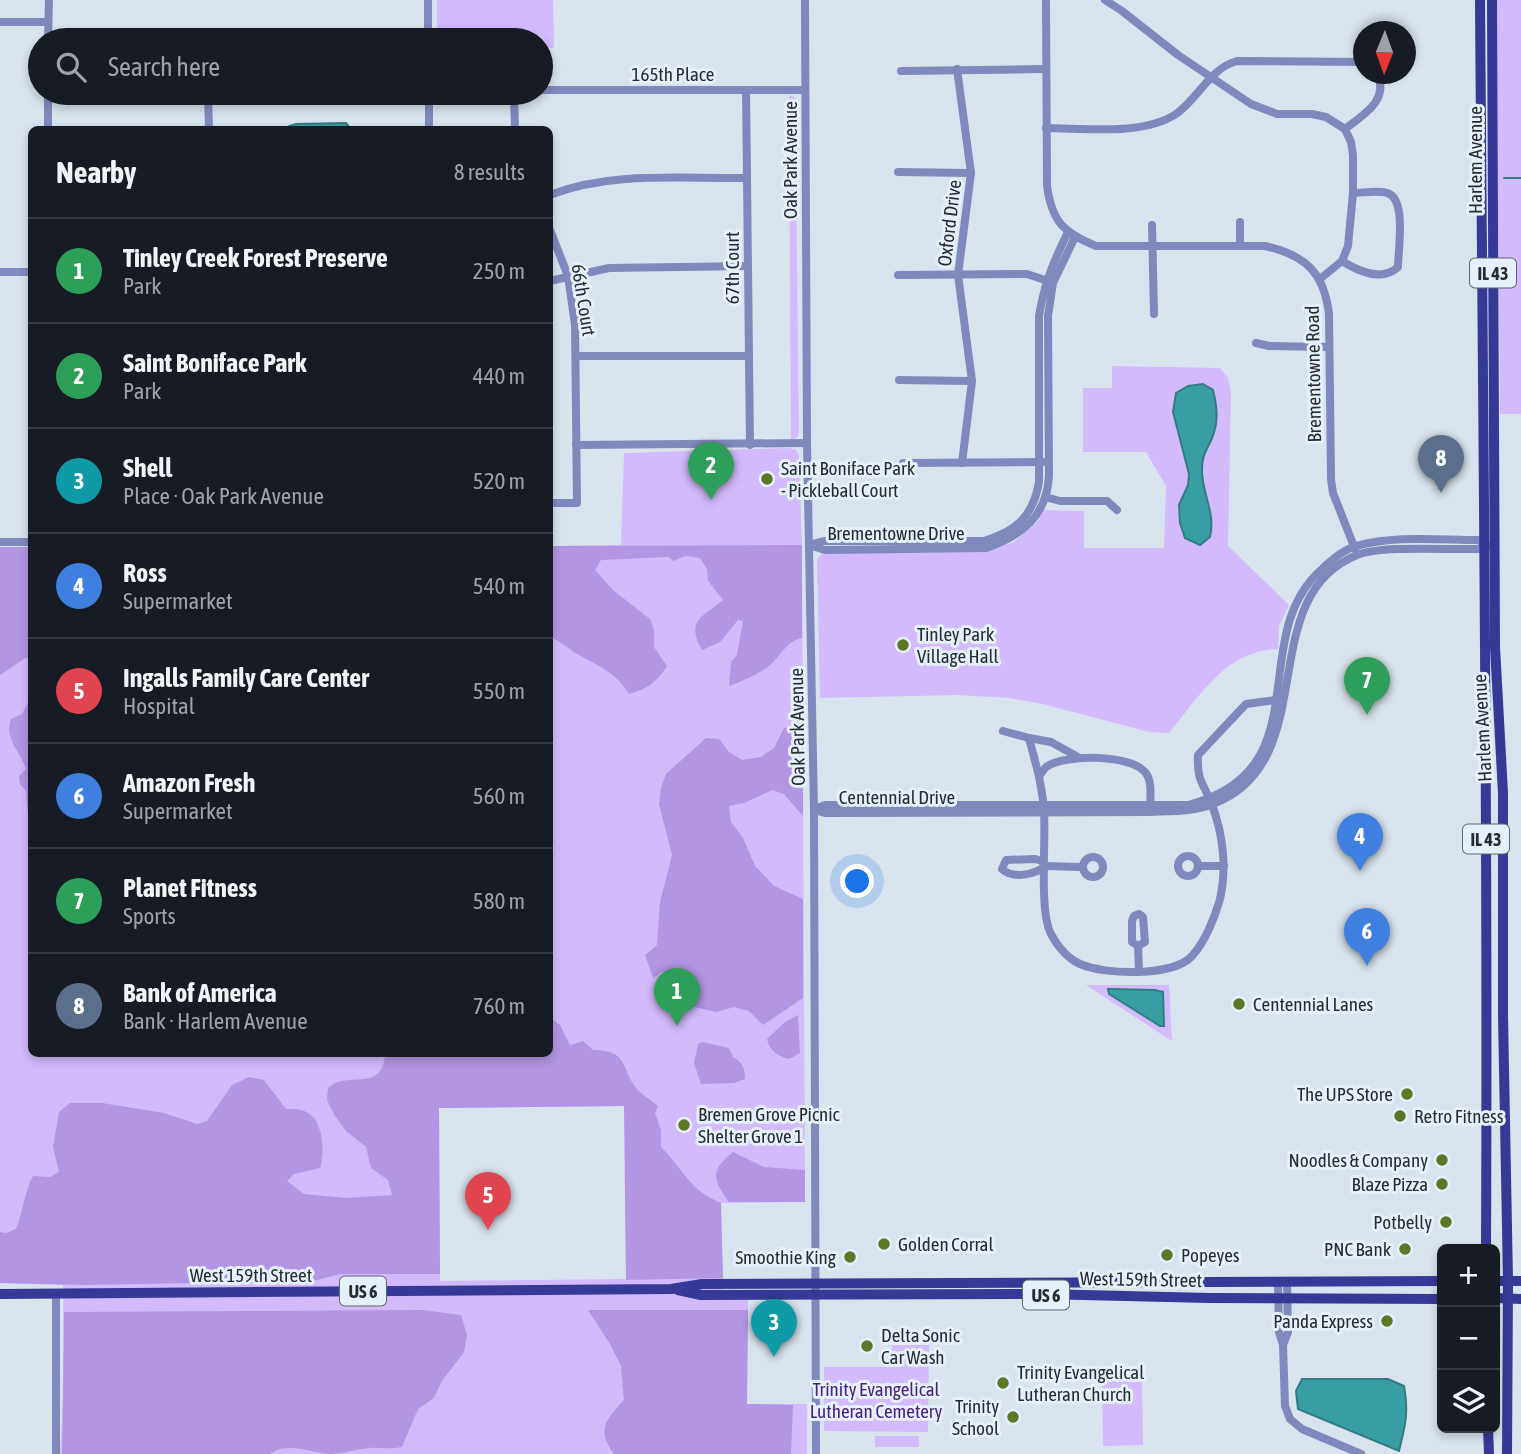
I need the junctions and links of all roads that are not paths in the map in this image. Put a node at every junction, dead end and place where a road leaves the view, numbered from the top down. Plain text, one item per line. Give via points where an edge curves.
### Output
1 (49, 0) edge
2 (428, 0) edge
3 (805, 0) edge
4 (1046, 0) edge
5 (1105, 0) edge
6 (1480, 0) edge
7 (1492, 0) edge
8 (0, 22) edge
9 (48, 22) junction
10 (48, 28) edge
11 (428, 28) edge
12 (1353, 62) edge
13 (957, 69) junction
14 (1046, 69) junction
15 (901, 71) dead end
16 (1212, 77) junction
17 (1380, 84) edge
18 (553, 90) edge
19 (746, 90) junction
20 (805, 90) junction
21 (48, 105) edge
22 (208, 105) edge
23 (429, 105) edge
24 (514, 105) edge
25 (48, 126) edge
26 (209, 126) edge
27 (429, 126) edge
28 (515, 126) edge
29 (1046, 128) junction
30 (1345, 129) junction
31 (898, 172) dead end
32 (971, 173) junction
33 (747, 178) junction
34 (1353, 193) junction
35 (553, 194) edge
36 (1240, 222) dead end
37 (1152, 225) dead end
38 (1072, 234) junction
39 (553, 238) edge
40 (1152, 246) junction
41 (1240, 246) junction
42 (1342, 261) junction
43 (748, 266) junction
44 (0, 272) edge
45 (28, 272) edge
46 (898, 275) dead end
47 (958, 275) junction
48 (568, 276) junction
49 (1320, 279) junction
50 (553, 280) edge
51 (1049, 282) junction
52 (1154, 314) dead end
53 (1256, 343) dead end
54 (1329, 347) junction
55 (576, 356) junction
56 (749, 356) junction
57 (899, 380) dead end
58 (972, 381) junction
59 (807, 443) junction
60 (576, 445) junction
61 (750, 445) junction
62 (1044, 462) junction
63 (903, 463) dead end
64 (962, 463) junction
65 (1045, 497) junction
66 (553, 503) edge
67 (1117, 510) dead end
68 (0, 542) edge
69 (28, 542) edge
70 (809, 545) junction
71 (965, 545) junction
72 (1489, 546) junction
73 (1355, 551) junction
74 (1276, 700) junction
75 (1003, 731) dead end
76 (1029, 738) junction
77 (1078, 757) junction
78 (1040, 776) junction
79 (1211, 802) junction
80 (1044, 808) junction
81 (1150, 808) junction
82 (814, 810) junction
83 (1045, 866) junction
84 (1198, 866) dead end
85 (1224, 866) junction
86 (1082, 867) dead end
87 (1138, 946) dead end
88 (1139, 971) junction
89 (1486, 1244) edge
90 (1437, 1281) edge
91 (1500, 1281) edge
92 (1508, 1281) junction
93 (1521, 1281) edge
94 (1282, 1282) junction
95 (815, 1289) junction
96 (0, 1294) edge
97 (56, 1294) junction
98 (1500, 1298) edge
99 (1282, 1299) junction
100 (1437, 1299) edge
101 (1507, 1299) junction
102 (1521, 1299) edge
103 (1488, 1433) edge
104 (56, 1454) edge
105 (816, 1454) edge
106 (1361, 1454) edge
107 (1489, 1454) edge
108 (1507, 1454) edge

1 - 9 street
2 - 11 street
3 - 20 street, Oak Park Avenue
4 - 14 street
5 - 16 street
6 - 72 main road, Harlem Avenue / IL 43
7 - 72 main road, Harlem Avenue / IL 43
8 - 9 street
9 - 10 street
12 - 16 street via 1242,61 1227,64
13 - 14 street
13 - 15 street
13 - 32 street, Oxford Drive
14 - 29 street
16 - 29 street via 1191,102 1154,124
16 - 30 street via 1268,111 1326,117
17 - 30 street via 1377,102
18 - 19 street, 165th Place
19 - 20 street, 165th Place
19 - 33 street, 67th Court
20 - 59 street, Oak Park Avenue
21 - 25 street
22 - 26 street
23 - 27 street
24 - 28 street
29 - 38 street via 1050,208
30 - 34 street via 1353,155
31 - 32 street
32 - 47 street, Oxford Drive
33 - 35 street via 607,180
33 - 43 street, 67th Court
34 - 42 street via 1348,246
34 - 42 street via 1389,193 1397,200 1398,267 1381,275
36 - 41 street
37 - 40 street
38 - 40 street, Brementowne Road via 1096,246
38 - 51 street, Brementowne Drive
39 - 48 street, 66th Court
40 - 41 street, Brementowne Road
40 - 52 street
41 - 49 street, Brementowne Road via 1287,251 1304,260
42 - 49 street
43 - 48 street via 609,268
43 - 56 street, 67th Court
44 - 45 street
46 - 47 street
47 - 51 street via 1027,274
47 - 58 street, Oxford Drive
48 - 50 street
48 - 55 street, 66th Court
49 - 54 street, Brementowne Road via 1327,294
51 - 62 street, Brementowne Drive via 1039,316
53 - 54 street
54 - 73 street, Brementowne Road via 1331,479
55 - 56 street
55 - 60 street, 66th Court
56 - 61 street, 67th Court
57 - 58 street
58 - 64 street, Oxford Drive
59 - 61 street
59 - 70 street, Oak Park Avenue
60 - 61 street
60 - 66 street, 66th Court via 578,503
62 - 64 street
62 - 65 street, Brementowne Drive via 1049,481
62 - 71 street, Brementowne Drive via 1031,508 1019,524 1006,534
63 - 64 street
65 - 67 street via 1107,501
65 - 71 street, Brementowne Drive via 1035,517 1008,541 986,548
68 - 69 street
70 - 71 street, Brementowne Drive via 825,550
70 - 82 street, Oak Park Avenue
72 - 73 street via 1479,550
72 - 89 main road, Harlem Avenue / IL 43
72 - 92 main road, Harlem Avenue / IL 43 via 1503,793
73 - 74 street, Centennial Drive via 1329,562 1297,602 1288,626
73 - 79 street, Centennial Drive via 1322,579 1303,611 1270,752 1233,794
74 - 79 street, Centennial Drive via 1259,759
74 - 79 street via 1246,704 1198,755 1197,775
75 - 76 street
76 - 77 street
76 - 78 street
77 - 78 street via 1046,767
77 - 81 street via 1140,768 1149,779
78 - 80 street
79 - 81 street, Centennial Drive via 1183,811
79 - 85 street
80 - 81 street, Centennial Drive
80 - 82 street, Centennial Drive
80 - 83 street
82 - 95 street, Oak Park Avenue
83 - 83 street via 1034,874 1008,874 1002,865 1006,860 1035,859
83 - 86 street
83 - 88 street via 1048,927 1061,951 1100,971
84 - 85 street
85 - 88 street via 1220,899 1193,955 1171,969
87 - 88 street
90 - 94 main road, West 159th Street / US 6
91 - 92 main road
92 - 93 main road
92 - 101 main road, Harlem Avenue / IL 43
94 - 95 main road, West 159th Street / US 6
94 - 99 street
95 - 97 main road, West 159th Street / US 6 via 702,1284 671,1289
95 - 99 main road, West 159th Street / US 6
95 - 105 street, Oak Park Avenue
96 - 97 main road, West 159th Street / US 6
97 - 104 street
98 - 101 main road
99 - 100 main road, West 159th Street / US 6
99 - 106 street via 1279,1332 1290,1419 1302,1429
101 - 102 main road
101 - 108 main road, Harlem Avenue / IL 43
103 - 107 main road

